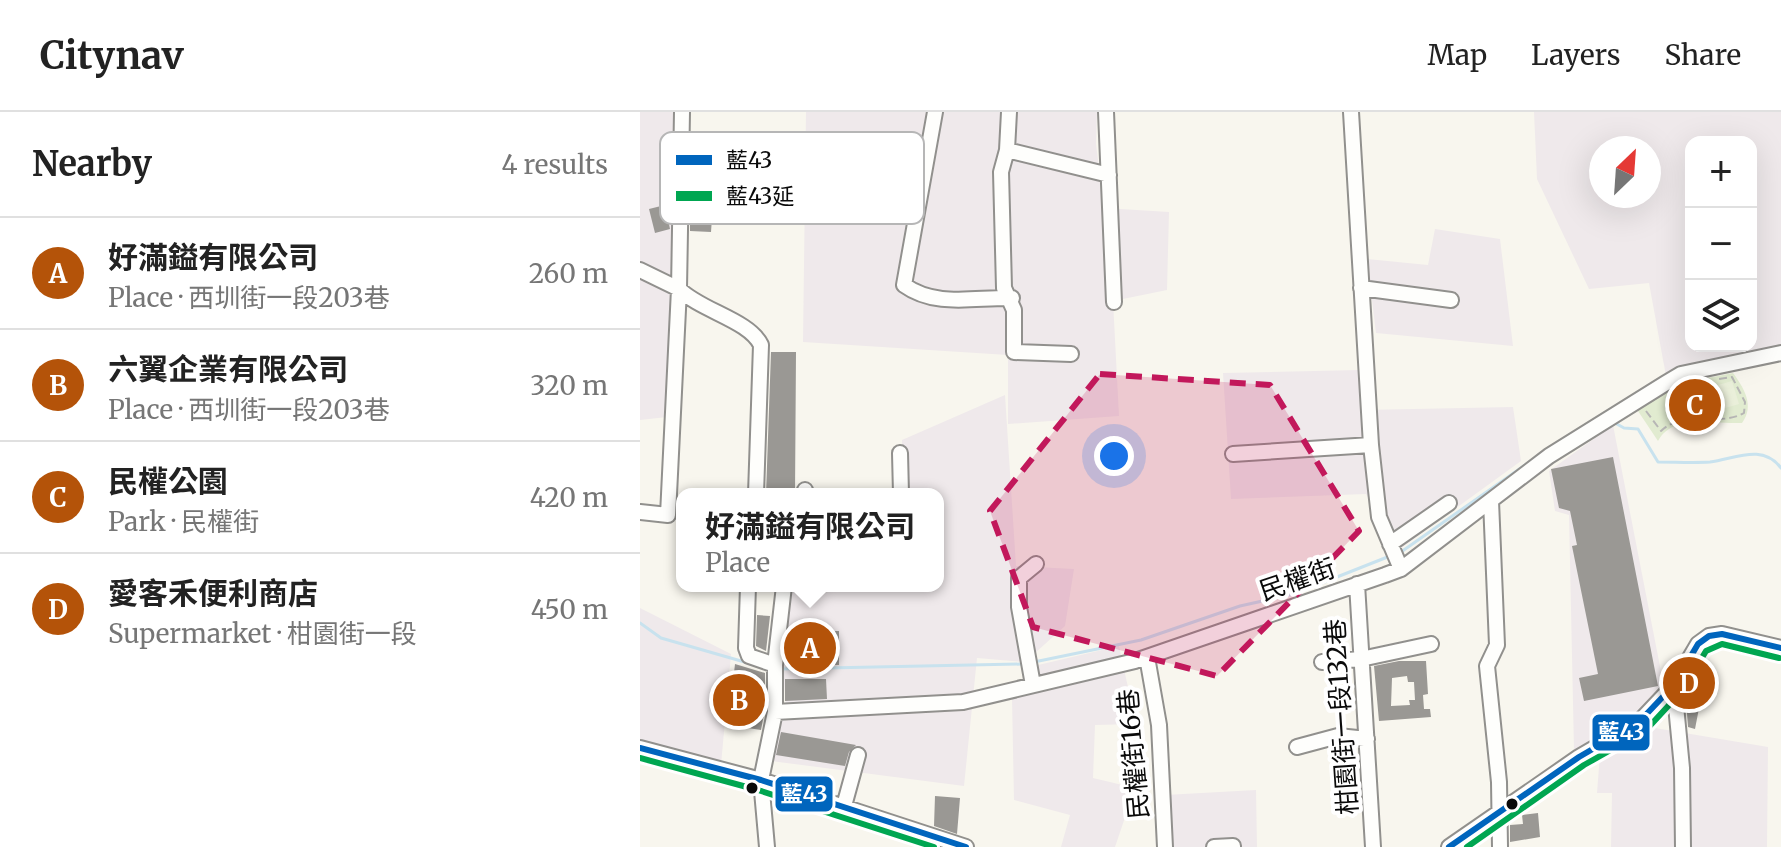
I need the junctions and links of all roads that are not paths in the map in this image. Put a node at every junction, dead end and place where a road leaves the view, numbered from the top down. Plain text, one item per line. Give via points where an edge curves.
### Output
1 (682, 112) edge
2 (935, 112) edge
3 (1009, 112) edge
4 (1106, 112) edge
5 (1351, 112) edge
6 (682, 132) edge
7 (1007, 150) junction
8 (924, 173) edge
9 (1109, 175) junction
10 (680, 224) edge
11 (915, 224) edge
12 (640, 270) edge
13 (1361, 288) junction
14 (679, 289) junction
15 (1012, 298) junction
16 (1451, 300) dead end
17 (1114, 302) dead end
18 (1781, 353) edge
19 (1071, 354) dead end
20 (1371, 445) junction
21 (900, 453) dead end
22 (1233, 454) dead end
23 (756, 488) edge
24 (901, 488) edge
25 (1491, 501) junction
26 (1449, 503) dead end
27 (640, 512) edge
28 (1390, 544) junction
29 (1036, 564) dead end
30 (1401, 569) junction
31 (1357, 584) junction
32 (748, 592) edge
33 (783, 592) edge
34 (1431, 644) dead end
35 (1781, 648) edge
36 (1147, 657) junction
37 (1361, 659) junction
38 (1322, 662) dead end
39 (775, 665) junction
40 (1033, 685) junction
41 (1674, 685) junction
42 (775, 712) junction
43 (1367, 739) junction
44 (1297, 747) dead end
45 (640, 748) edge
46 (858, 755) dead end
47 (761, 780) junction
48 (844, 806) junction
49 (1498, 810) junction
50 (1233, 846) edge
51 (1685, 846) edge
52 (767, 847) edge
53 (966, 847) edge
54 (1165, 847) edge
55 (1214, 847) edge
56 (1373, 847) edge
57 (1449, 847) edge
58 (1500, 847) edge

1 - 6 street
2 - 8 street
3 - 7 street
4 - 9 street
5 - 13 street
7 - 9 street
7 - 15 street via 1001,172 1003,259 1004,288
9 - 17 street
10 - 14 street
11 - 15 street via 904,285 919,296 947,301
12 - 14 street
13 - 16 street
13 - 20 street
14 - 23 street via 704,309 747,328 761,345
14 - 27 street via 668,515
15 - 19 street via 1014,352
18 - 25 street, 民權街 via 1681,374 1549,456
20 - 22 street
20 - 28 street via 1379,517
21 - 24 street
25 - 30 street, 民權街
25 - 49 street via 1497,645 1487,666
26 - 28 street
28 - 30 street
29 - 40 street via 1019,578
30 - 31 street, 民權街
31 - 36 street, 民權街
31 - 37 street, 柑園街一段132巷
32 - 39 street via 746,648 749,656
33 - 39 street
34 - 37 street
35 - 41 street via 1722,634 1709,636 1698,644
36 - 40 street, 民權街
36 - 54 street, 民權街16巷 via 1159,725
37 - 38 street
37 - 43 street, 柑園街一段132巷
39 - 42 street
40 - 42 street, 民權街 via 963,702
41 - 49 street via 1639,722
41 - 51 street
42 - 47 street
43 - 44 street via 1338,736
43 - 56 street, 柑園街一段132巷
45 - 47 street
46 - 48 street
47 - 48 street
47 - 52 street
48 - 53 street
49 - 57 street
49 - 58 street
50 - 55 street

